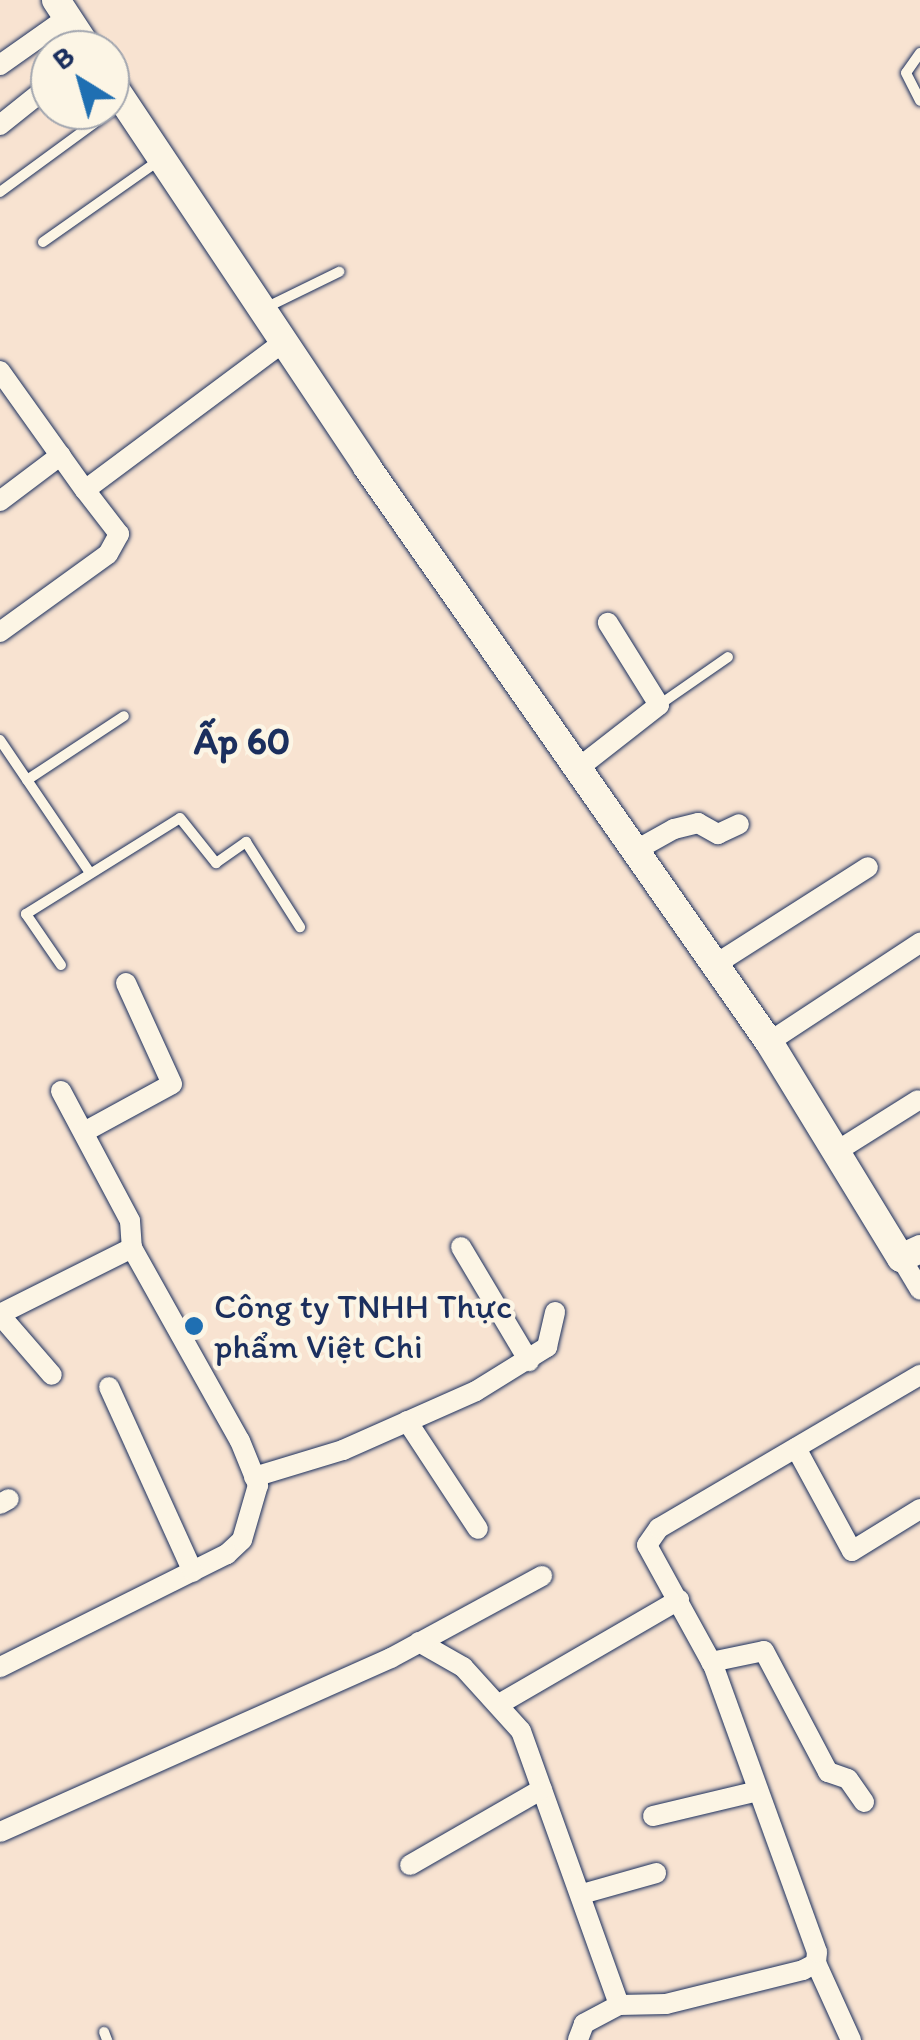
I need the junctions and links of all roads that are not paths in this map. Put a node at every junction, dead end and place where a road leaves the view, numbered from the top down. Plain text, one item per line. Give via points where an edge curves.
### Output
1 (61, 5) edge
2 (77, 30) edge
3 (920, 53) edge
4 (0, 65) edge
5 (30, 101) edge
6 (920, 101) edge
7 (130, 110) edge
8 (0, 124) edge
9 (72, 130) edge
10 (162, 158) junction
11 (0, 192) edge
12 (43, 242) dead end
13 (339, 272) dead end
14 (262, 309) junction
15 (282, 343) junction
16 (0, 372) edge
17 (61, 456) junction
18 (86, 490) junction
19 (0, 501) edge
20 (608, 623) dead end
21 (0, 632) edge
22 (728, 657) dead end
23 (659, 705) junction
24 (124, 716) dead end
25 (0, 740) edge
26 (582, 766) junction
27 (26, 780) junction
28 (738, 824) dead end
29 (638, 849) junction
30 (868, 866) dead end
31 (88, 870) junction
32 (300, 927) dead end
33 (920, 942) edge
34 (716, 964) junction
35 (61, 965) dead end
36 (126, 983) dead end
37 (769, 1042) junction
38 (61, 1091) dead end
39 (918, 1100) edge
40 (84, 1132) junction
41 (834, 1153) junction
42 (461, 1247) dead end
43 (132, 1248) junction
44 (911, 1254) edge
45 (920, 1290) edge
46 (555, 1312) dead end
47 (0, 1314) edge
48 (528, 1360) junction
49 (52, 1375) dead end
50 (920, 1375) edge
51 (109, 1387) dead end
52 (407, 1421) junction
53 (796, 1448) junction
54 (254, 1476) junction
55 (920, 1508) edge
56 (478, 1529) dead end
57 (194, 1572) junction
58 (542, 1576) dead end
59 (679, 1600) junction
60 (419, 1642) junction
61 (711, 1662) junction
62 (0, 1667) edge
63 (501, 1703) junction
64 (542, 1789) junction
65 (758, 1791) junction
66 (864, 1802) dead end
67 (653, 1816) dead end
68 (0, 1832) edge
69 (410, 1865) dead end
70 (656, 1872) dead end
71 (582, 1894) junction
72 (816, 1963) junction
73 (619, 2005) junction
74 (578, 2040) edge
75 (851, 2040) edge

1 - 2 street
1 - 4 street
3 - 6 lane via 906,73
5 - 8 street
7 - 10 street
9 - 11 lane
10 - 12 lane
10 - 14 street
13 - 14 lane
14 - 15 street
15 - 18 street
15 - 26 street
16 - 17 street
17 - 18 street
17 - 19 street
18 - 21 street via 119,534 108,554
20 - 23 street
22 - 23 lane
23 - 26 street
24 - 27 lane
25 - 27 lane
26 - 29 street
27 - 31 lane
28 - 29 street via 718,834 698,823 674,829
29 - 34 street
30 - 34 street
31 - 32 lane via 180,818 216,862 246,842
31 - 35 lane via 26,914
33 - 37 street
34 - 37 street
36 - 40 street via 172,1084
37 - 41 street
38 - 40 street
39 - 41 street
40 - 43 street via 130,1221
41 - 44 street
42 - 48 street
43 - 47 street
43 - 54 street
44 - 45 street
46 - 48 street via 547,1347
47 - 49 street
48 - 52 street
50 - 53 street
51 - 57 street
52 - 54 street via 290,1470
52 - 56 street
53 - 55 street via 852,1550
53 - 59 street via 660,1528 646,1545
54 - 57 street via 242,1540
57 - 62 street
58 - 60 street
59 - 61 street
59 - 63 street
60 - 63 street via 464,1667
60 - 68 street
61 - 65 street
61 - 66 street via 764,1651 828,1772 848,1779
63 - 64 street via 521,1731
64 - 69 street
64 - 71 street
65 - 67 street
65 - 72 street via 788,1859
70 - 71 street
71 - 73 street
72 - 73 street via 666,2004
72 - 75 street
73 - 74 street via 584,2024

